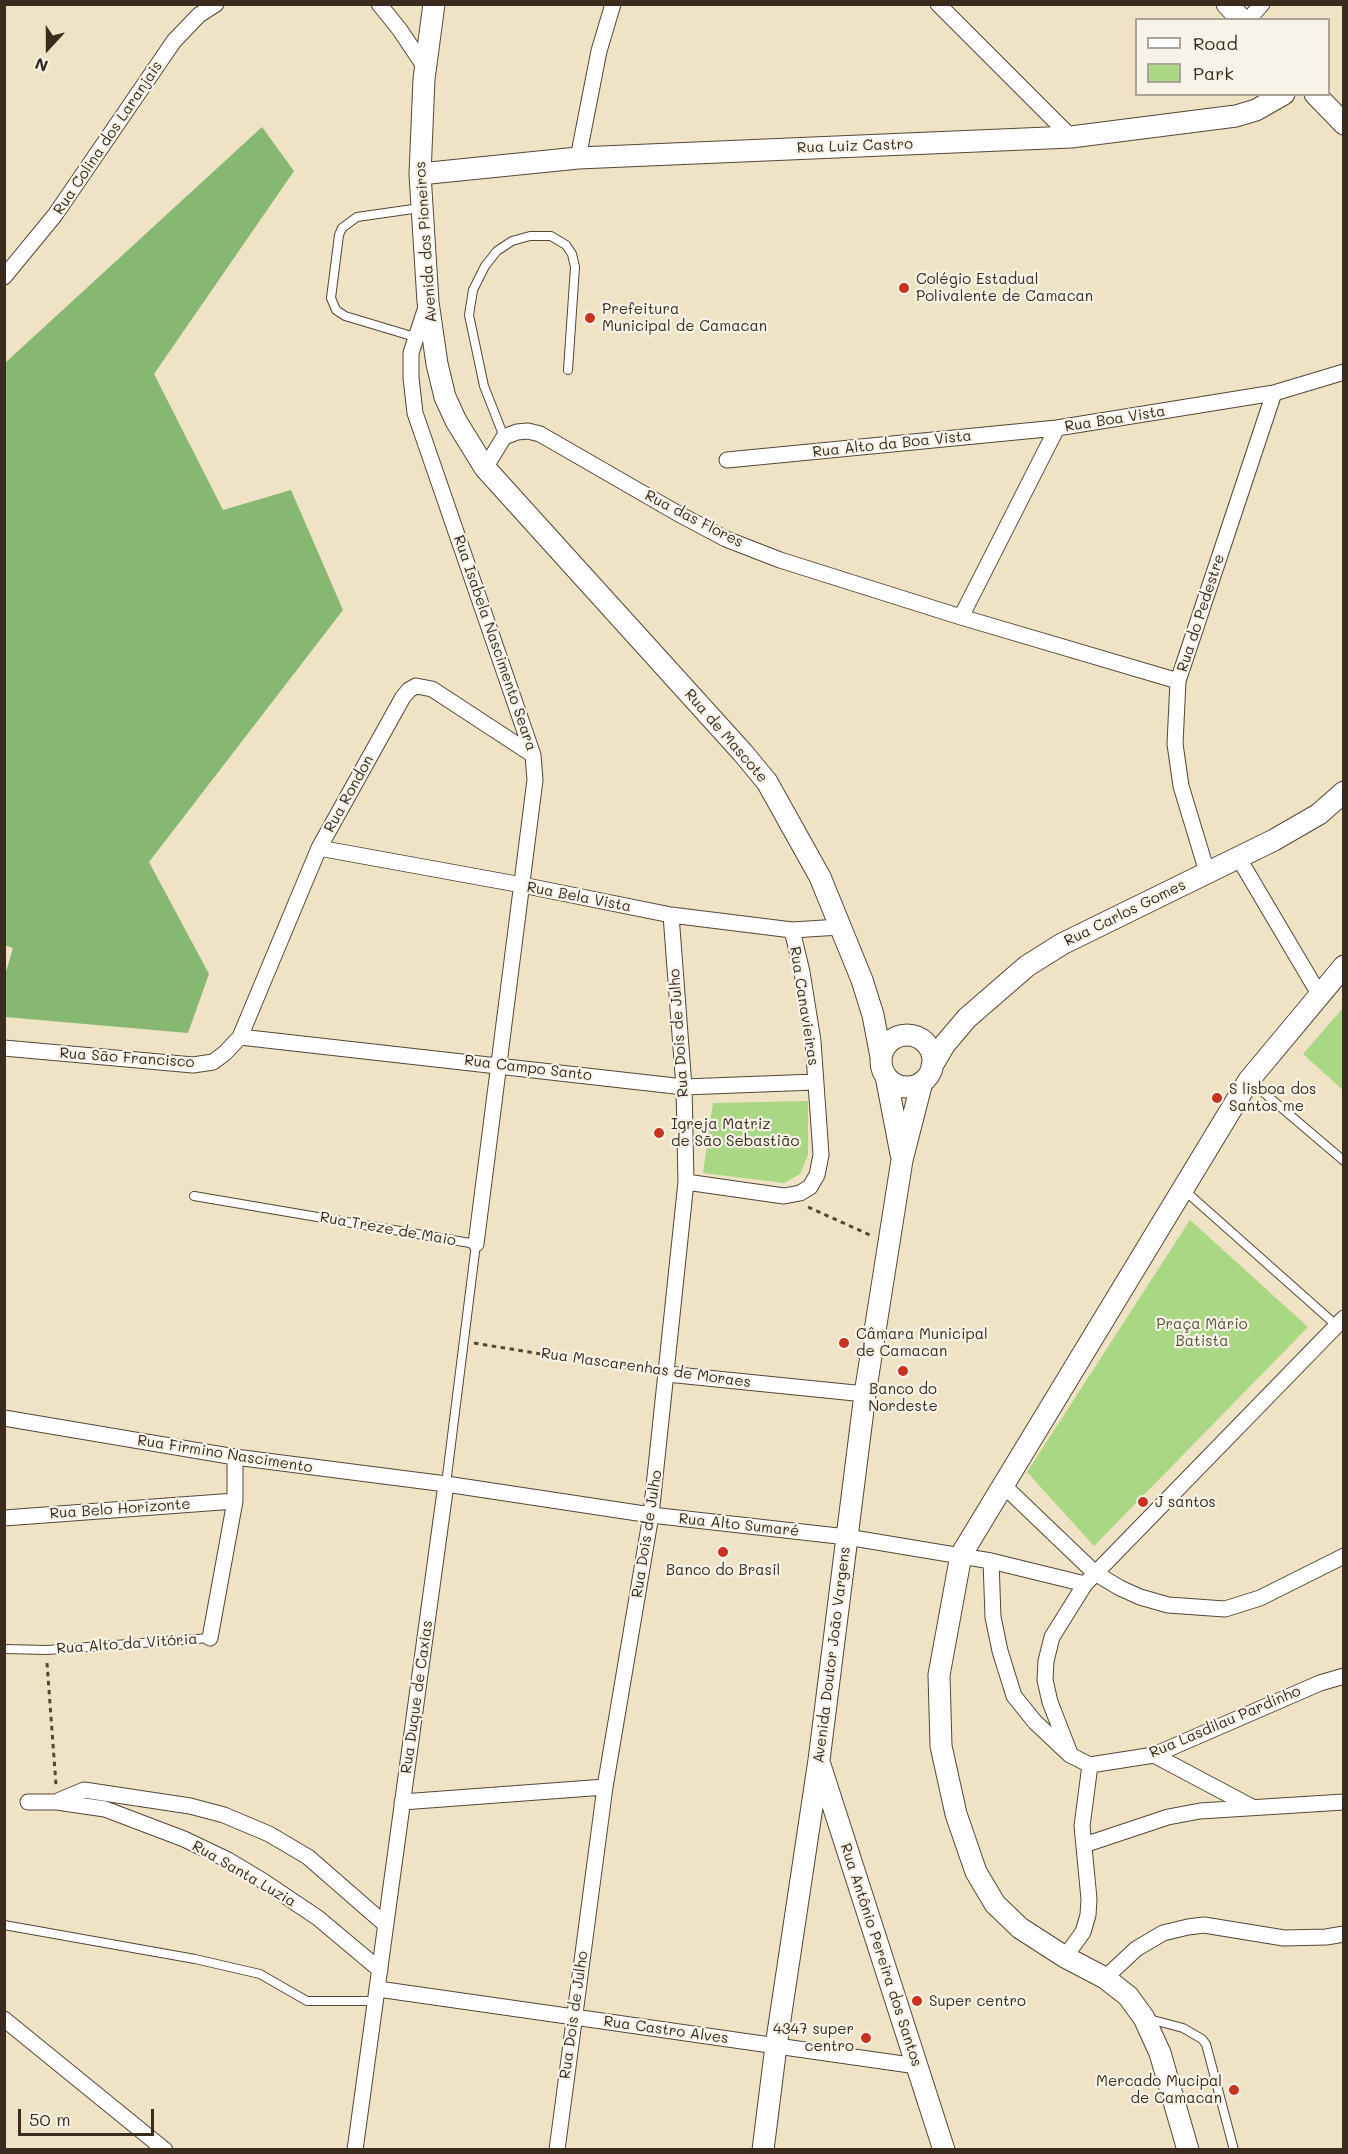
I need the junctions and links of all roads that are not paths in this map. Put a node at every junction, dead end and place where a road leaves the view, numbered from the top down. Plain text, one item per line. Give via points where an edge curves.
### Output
1 (216, 4) edge
2 (379, 4) edge
3 (434, 4) edge
4 (613, 4) edge
5 (938, 4) edge
6 (1227, 4) edge
7 (1262, 4) edge
8 (1240, 18) edge
9 (1250, 18) edge
10 (426, 69) junction
11 (1280, 96) edge
12 (1317, 96) edge
13 (1344, 124) edge
14 (1071, 138) junction
15 (578, 158) junction
16 (420, 174) junction
17 (422, 208) junction
18 (4, 277) edge
19 (428, 302) junction
20 (415, 337) junction
21 (568, 370) dead end
22 (1344, 372) edge
23 (1274, 393) junction
24 (1057, 428) junction
25 (504, 437) junction
26 (727, 460) dead end
27 (485, 468) junction
28 (961, 617) junction
29 (1178, 681) junction
30 (533, 755) junction
31 (1344, 792) edge
32 (319, 848) junction
33 (1238, 857) junction
34 (1206, 872) junction
35 (522, 885) junction
36 (671, 915) junction
37 (840, 927) junction
38 (792, 930) junction
39 (1344, 966) edge
40 (1319, 994) junction
41 (240, 1037) junction
42 (4, 1048) edge
43 (500, 1065) junction
44 (883, 1067) junction
45 (927, 1074) junction
46 (1249, 1080) junction
47 (815, 1082) junction
48 (684, 1087) junction
49 (902, 1160) junction
50 (1344, 1161) edge
51 (686, 1182) junction
52 (1182, 1188) junction
53 (194, 1196) dead end
54 (476, 1244) junction
55 (1340, 1322) edge
56 (667, 1374) junction
57 (865, 1394) junction
58 (4, 1418) edge
59 (235, 1457) junction
60 (446, 1484) junction
61 (1003, 1485) junction
62 (235, 1501) junction
63 (651, 1515) junction
64 (4, 1518) edge
65 (847, 1537) junction
66 (961, 1555) junction
67 (1344, 1556) edge
68 (991, 1561) junction
69 (1090, 1578) junction
70 (210, 1638) joint
71 (4, 1649) edge
72 (1344, 1676) edge
73 (1070, 1755) junction
74 (1154, 1755) junction
75 (819, 1760) junction
76 (1090, 1765) junction
77 (605, 1787) junction
78 (28, 1802) dead end
79 (57, 1802) junction
80 (402, 1802) junction
81 (1344, 1802) edge
82 (1253, 1808) junction
83 (1083, 1845) junction
84 (4, 1925) edge
85 (386, 1925) junction
86 (1344, 1934) edge
87 (1065, 1957) junction
88 (380, 1970) junction
89 (1105, 1978) junction
90 (378, 1995) junction
91 (573, 2016) junction
92 (1144, 2018) junction
93 (4, 2019) edge
94 (776, 2046) junction
95 (917, 2067) junction
96 (165, 2150) edge
97 (355, 2150) edge
98 (556, 2150) edge
99 (763, 2150) edge
100 (944, 2150) edge
101 (1188, 2150) edge
102 (1234, 2150) edge

1 - 18 street, Rua Colina dos Laranjais via 174,41 55,215
2 - 10 street
3 - 10 main road, Avenida dos Pioneiros
4 - 15 street via 599,51
5 - 14 street
6 - 8 main road
7 - 9 street
10 - 16 main road, Avenida dos Pioneiros
11 - 14 main road, Rua Luiz Castro via 1236,116
12 - 13 main road
14 - 15 main road, Rua Luiz Castro
15 - 16 main road, Rua Luiz Castro
16 - 17 main road, Avenida dos Pioneiros
17 - 19 main road, Avenida dos Pioneiros
17 - 20 lane via 357,217 348,222 339,235 331,298 336,310 345,316
19 - 20 street, Rua Isabela Nascimento Seara
19 - 27 main road, Avenida dos Pioneiros via 445,397
20 - 30 street, Rua Isabela Nascimento Seara via 411,378 415,413
21 - 25 lane via 575,267 572,254 551,236 530,236 512,242 485,267 474,290 469,315 484,386
22 - 23 street, Rua Boa Vista
23 - 24 street, Rua Boa Vista
23 - 29 street, Rua do Pedestre
24 - 26 street, Rua Alto da Boa Vista
24 - 28 street, Rua Boa Vista
25 - 27 street
25 - 28 street, Rua das Flores via 528,431 540,434 726,539
27 - 37 main road, Rua de Mascote via 767,782 820,877
28 - 29 street, Rua das Flores
29 - 34 street, Rua do Pedestre via 1175,744 1181,786
30 - 32 street, Rua Rondon via 432,689 416,686 404,697
30 - 35 street, Rua Isabela Nascimento Seara via 535,780
31 - 33 main road, Rua Carlos Gomes via 1318,814
32 - 35 street, Rua Bela Vista
32 - 41 street, Rua Rondon
33 - 34 main road, Rua Carlos Gomes
33 - 40 street
34 - 45 main road, Rua Carlos Gomes via 1062,944 1027,966 966,1018
35 - 36 street, Rua Bela Vista
35 - 43 street, Rua Isabela Nascimento Seara
36 - 38 street, Rua Bela Vista
36 - 48 street, Rua Dois de Julho
37 - 38 street, Rua Bela Vista
37 - 44 main road, Rua de Mascote via 873,1015
38 - 47 street, Rua Canavieiras via 813,1041
39 - 40 main road
40 - 46 main road
41 - 42 street, Rua São Francisco via 213,1062 193,1065
41 - 43 street, Rua Campo Santo
43 - 48 street, Rua Campo Santo
43 - 54 street, Rua Treze de Maio
44 - 45 main road via 893,1083 902,1087 912,1086
44 - 45 main road via 884,1048 891,1040 911,1036 928,1046 932,1055
44 - 49 main road, Avenida Doutor João Vargens
45 - 49 main road, Avenida Doutor João Vargens
46 - 50 lane
46 - 52 main road
47 - 48 street, Rua Campo Santo
47 - 51 street, Rua Canavieiras via 821,1155 810,1187 784,1196
48 - 51 street, Rua Dois de Julho
49 - 57 main road, Avenida Doutor João Vargens
51 - 56 street, Rua Dois de Julho
52 - 55 lane
52 - 61 main road
53 - 54 lane, Rua Treze de Maio
54 - 60 lane, Rua Duque de Caxias
55 - 69 street
56 - 57 street, Rua Mascarenhas de Moraes
56 - 63 street, Rua Dois de Julho
57 - 65 main road, Avenida Doutor João Vargens
58 - 59 street, Rua Firmino Nascimento
59 - 60 street, Rua Firmino Nascimento
59 - 62 street, Rua Alto da Vitória
60 - 63 street, Rua Alto Sumaré
60 - 80 street, Rua Duque de Caxias
61 - 66 main road
61 - 69 street
62 - 64 street, Rua Belo Horizonte
62 - 70 street, Rua Alto da Vitória
63 - 65 street, Rua Alto Sumaré
63 - 77 street, Rua Dois de Julho
65 - 66 street, Rua Alto Sumaré
65 - 75 main road, Avenida Doutor João Vargens
66 - 68 street
66 - 87 main road via 939,1675 941,1746 956,1814 976,1872 995,1904 1020,1928
67 - 69 street via 1260,1598 1226,1609 1168,1605
68 - 69 street
68 - 73 street via 993,1617 1014,1696
69 - 73 street via 1052,1637 1046,1661 1050,1702
70 - 71 lane, Rua Alto da Vitória via 46,1650
72 - 74 street, Rua Lasdilau Pardinho
73 - 76 street
74 - 76 street, Rua Lasdilau Pardinho
74 - 82 street
75 - 94 main road, Avenida Doutor João Vargens
75 - 95 main road, Rua Antônio Pereira dos Santos
76 - 83 street
77 - 80 street
77 - 91 street, Rua Dois de Julho
78 - 79 street, Rua Santa Luzia
79 - 85 street, Rua Santa Luzia via 84,1790 224,1815 269,1834 308,1857
79 - 88 street, Rua Santa Luzia via 105,1809 228,1860 318,1918
80 - 85 street, Rua Duque de Caxias
81 - 82 street
82 - 83 street via 1168,1817
83 - 87 street via 1088,1915 1083,1932
84 - 90 lane via 260,1974 307,2001
85 - 88 street, Rua Duque de Caxias
86 - 89 street via 1284,1938 1204,1925 1188,1927 1163,1933 1136,1949
87 - 89 main road
88 - 90 street, Rua Duque de Caxias
89 - 92 main road via 1128,1996
90 - 91 street, Rua Castro Alves
90 - 97 street, Rua Duque de Caxias
91 - 94 street, Rua Castro Alves
91 - 98 street, Rua Dois de Julho
92 - 101 main road via 1160,2053
92 - 102 lane via 1183,2028 1206,2044
93 - 96 street
94 - 95 street, Rua Castro Alves
94 - 99 main road, Avenida Doutor João Vargens
95 - 100 main road, Rua Antônio Pereira dos Santos

